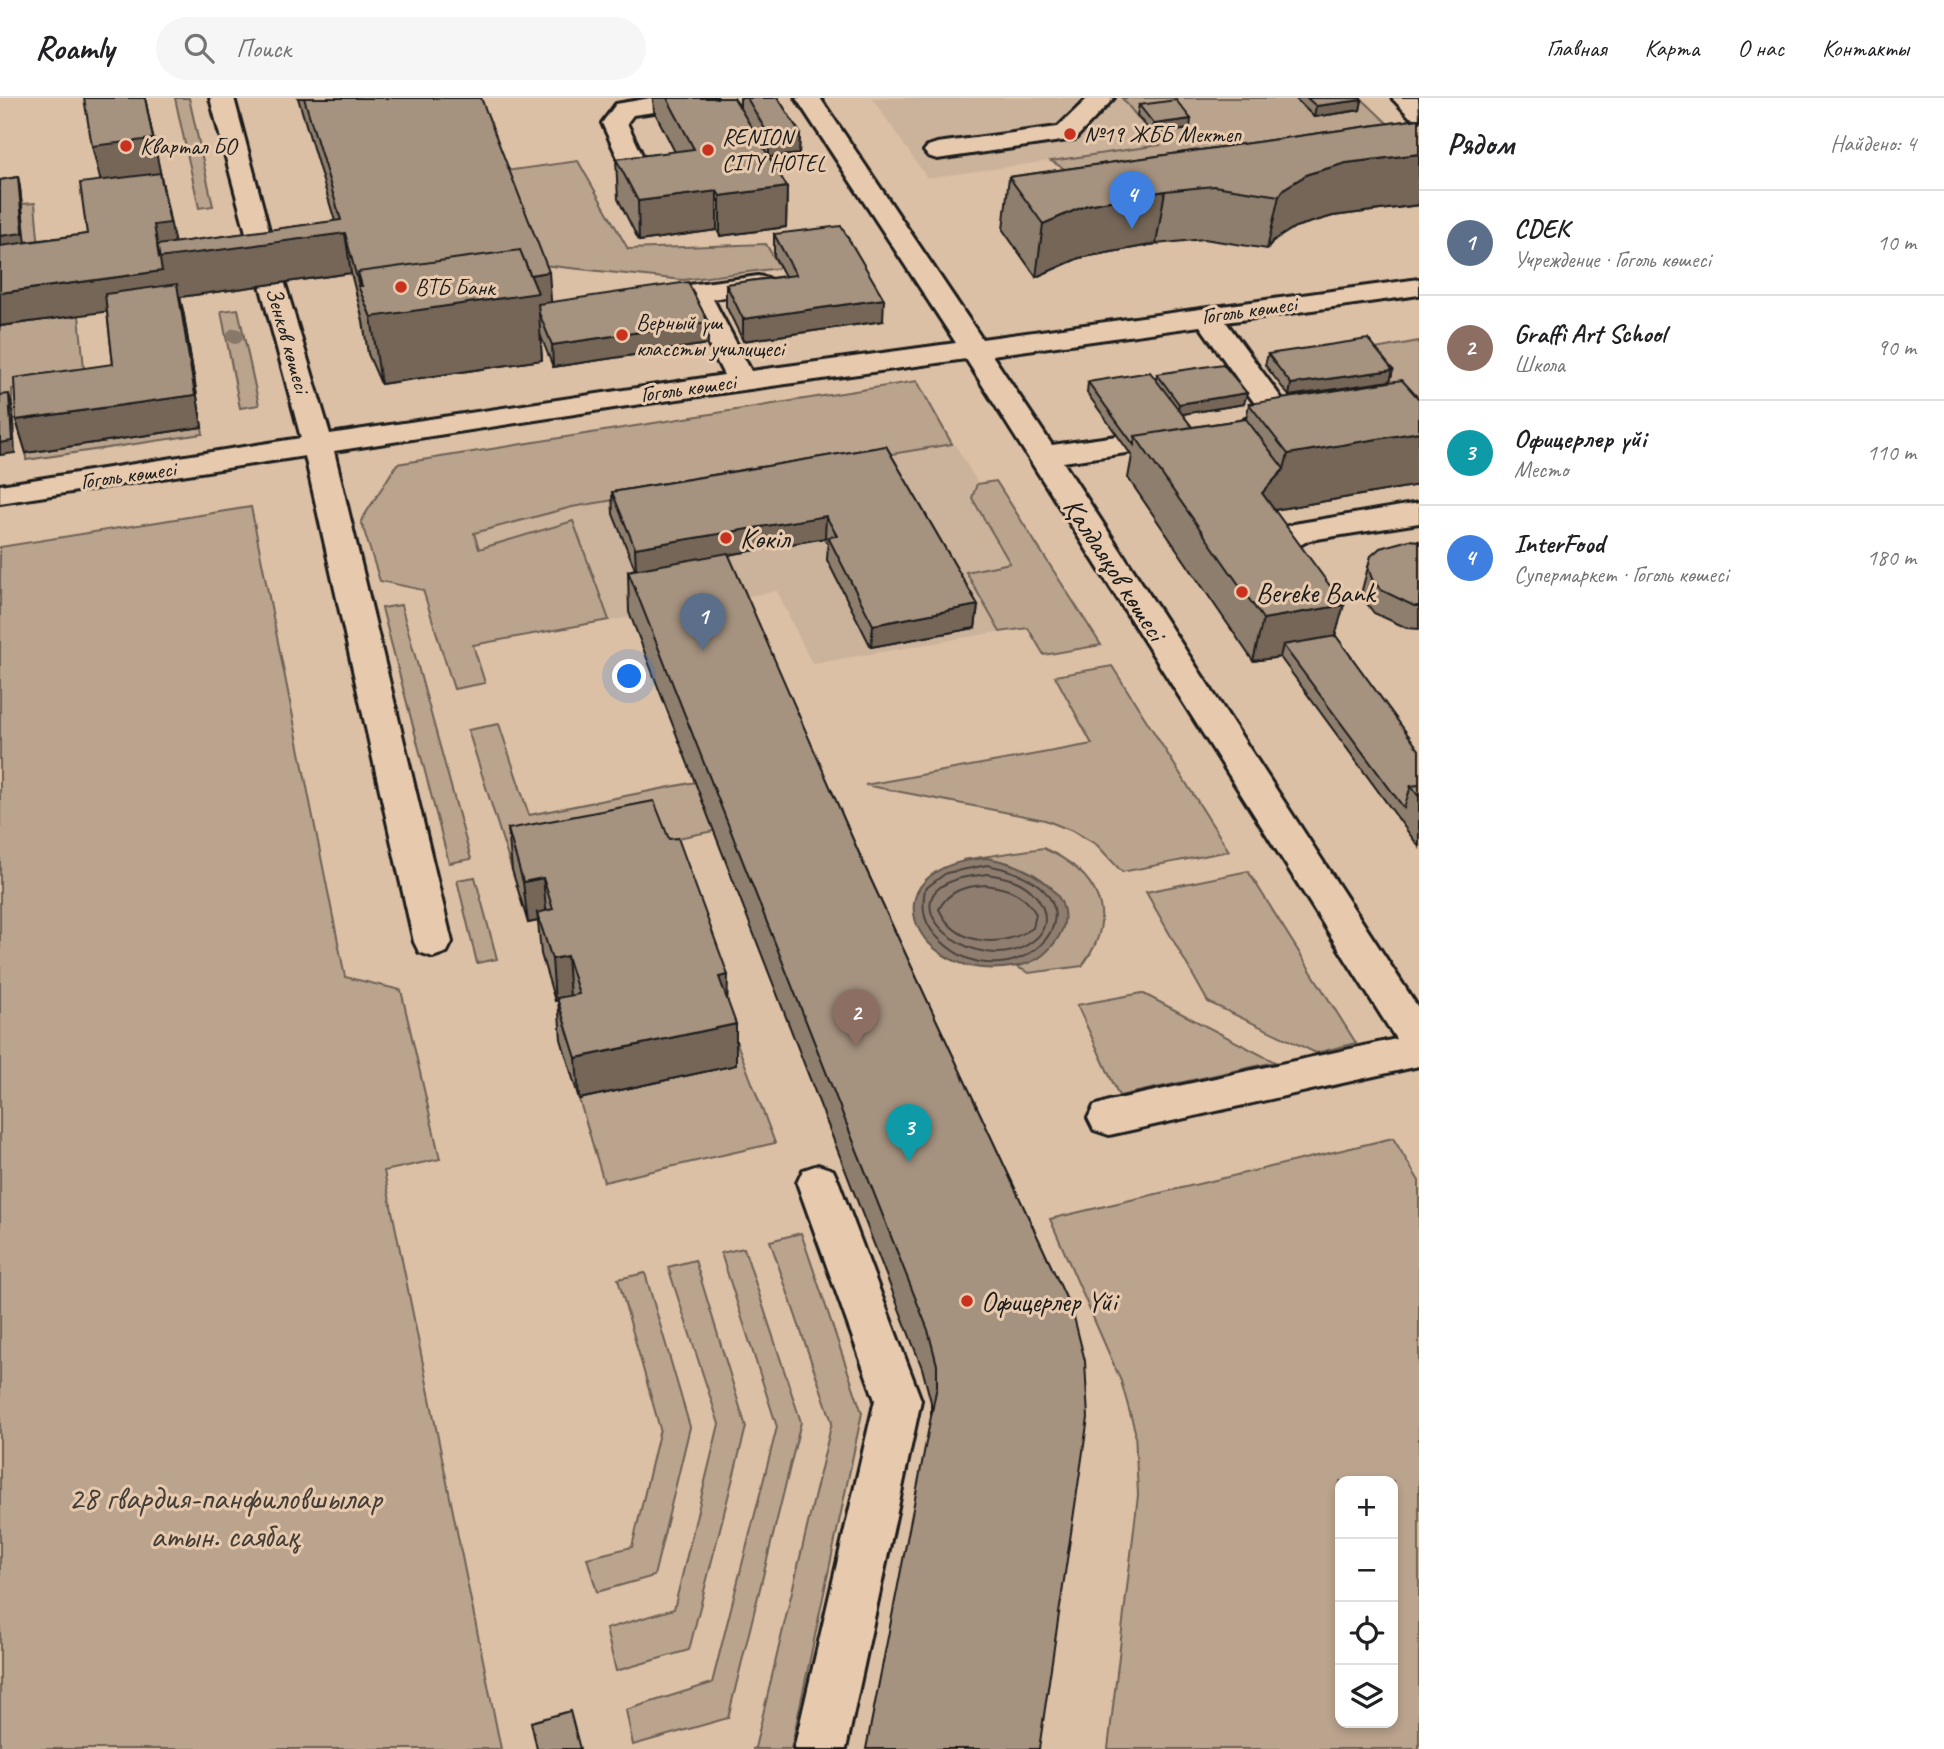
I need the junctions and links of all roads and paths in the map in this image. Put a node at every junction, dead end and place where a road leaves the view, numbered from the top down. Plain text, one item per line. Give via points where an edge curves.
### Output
1 (222, 98) edge
2 (704, 98) edge
3 (808, 98) edge
4 (1102, 98) edge
5 (1404, 98) edge
6 (1419, 112) edge
7 (937, 151) dead end
8 (642, 182) edge
9 (758, 284) edge
10 (1419, 287) edge
11 (696, 293) junction
12 (620, 305) edge
13 (1207, 316) junction
14 (973, 347) junction
15 (741, 380) junction
16 (318, 446) junction
17 (1042, 456) junction
18 (0, 494) edge
19 (1419, 513) edge
20 (1275, 550) edge
21 (433, 942) dead end
22 (1419, 1042) edge
23 (1419, 1050) edge
24 (1109, 1118) dead end
25 (818, 1183) dead end
26 (820, 1749) edge

1 - 16 street, Зенков көшесі
2 - 8 street via 625,109 614,123
3 - 14 street, Қалдаяқов көшесі
4 - 7 street via 1066,134
5 - 6 street
9 - 11 street
10 - 13 street, Гоголь көшесі
11 - 12 street
11 - 15 street
13 - 14 street, Гоголь көшесі
13 - 17 street via 1283,421
14 - 15 street, Гоголь көшесі
14 - 17 street, Қалдаяқов көшесі
15 - 16 street, Гоголь көшесі
16 - 18 street, Гоголь көшесі
16 - 21 street, Зенков көшесі
17 - 22 street, Қалдаяқов көшесі
19 - 20 street via 1305,531 1287,537
23 - 24 street
25 - 26 street via 898,1400

